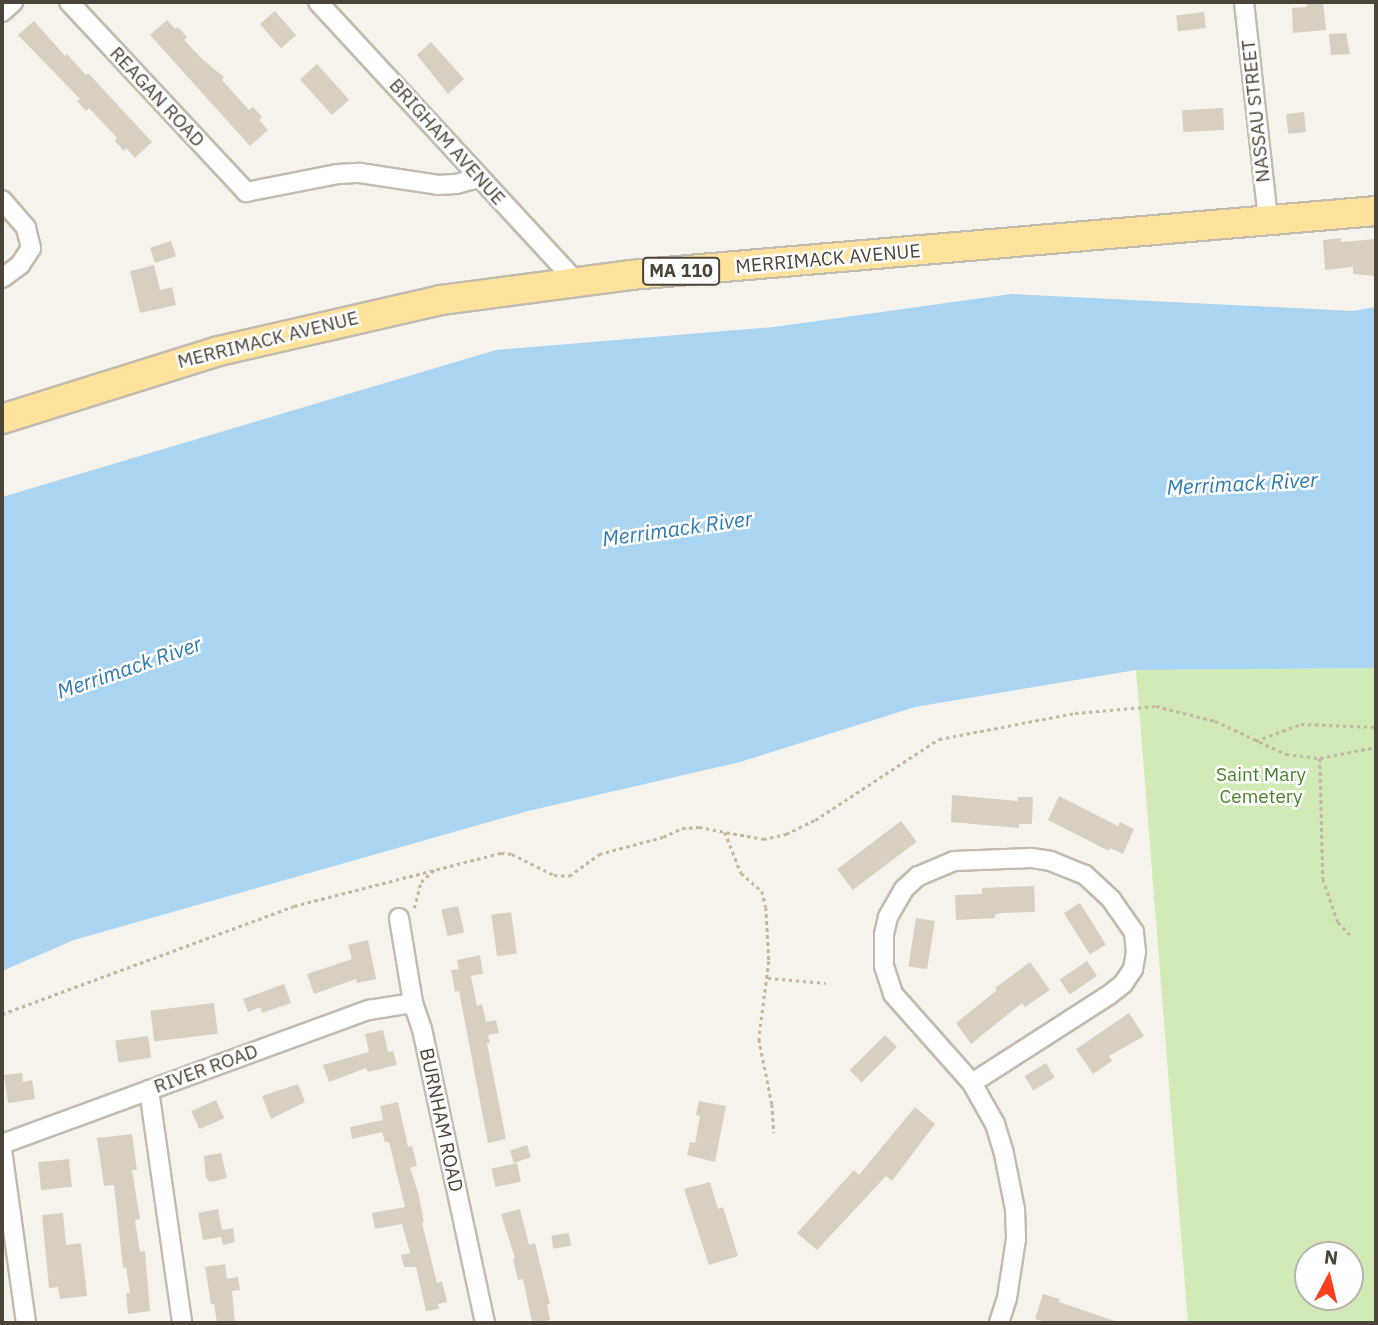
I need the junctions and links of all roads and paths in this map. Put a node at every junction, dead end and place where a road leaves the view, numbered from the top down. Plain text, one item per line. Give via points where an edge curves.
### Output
1 (13, 2) edge
2 (69, 2) edge
3 (318, 2) edge
4 (1244, 2) edge
5 (2, 12) edge
6 (479, 178) junction
7 (2, 200) edge
8 (1376, 211) edge
9 (1269, 220) junction
10 (2, 278) edge
11 (576, 282) junction
12 (2, 419) edge
13 (1376, 727) edge
14 (1256, 741) junction
15 (1376, 747) edge
16 (1320, 758) junction
17 (725, 832) junction
18 (437, 868) junction
19 (399, 918) joint
20 (1351, 936) dead end
21 (768, 978) junction
22 (826, 983) dead end
23 (413, 1003) junction
24 (2, 1014) edge
25 (972, 1083) junction
26 (149, 1090) junction
27 (774, 1133) dead end
28 (2, 1144) edge
29 (2, 1150) edge
30 (26, 1323) edge
31 (182, 1323) edge
32 (485, 1323) edge
33 (999, 1323) edge

1 - 5 street
2 - 6 street, REAGAN ROAD via 246,192 338,174 438,185
3 - 6 street, BRIGHAM AVENUE
4 - 9 street, NASSAU STREET
6 - 11 street, BRIGHAM AVENUE
7 - 10 street via 26,228 31,248 20,265
8 - 9 main road, MERRIMACK AVENUE / MA 110
9 - 11 main road, MERRIMACK AVENUE / MA 110
11 - 12 main road, MERRIMACK AVENUE / MA 110 via 441,300 300,330 207,354
13 - 14 path via 1301,724
14 - 16 path via 1286,754
14 - 17 path via 1215,722 1156,706 1075,713 939,739 816,820 786,834 763,839
15 - 16 path
16 - 20 path via 1323,879 1338,922
17 - 18 path via 682,828 599,854 569,876 554,875 501,853
17 - 21 path via 741,873 764,897
18 - 19 path via 421,882 412,912
18 - 24 path via 294,906
19 - 23 street, BURNHAM ROAD
21 - 22 path
21 - 27 path via 759,1039
23 - 26 street, RIVER ROAD via 369,1010
23 - 32 street, BURNHAM ROAD
25 - 25 street via 893,994 882,953 895,902 918,876 954,861 1031,858 1085,875 1112,900 1134,932 1133,968 1109,995
25 - 33 street via 995,1124 1015,1209 1012,1269
26 - 28 street, RIVER ROAD
26 - 31 street
29 - 30 street

